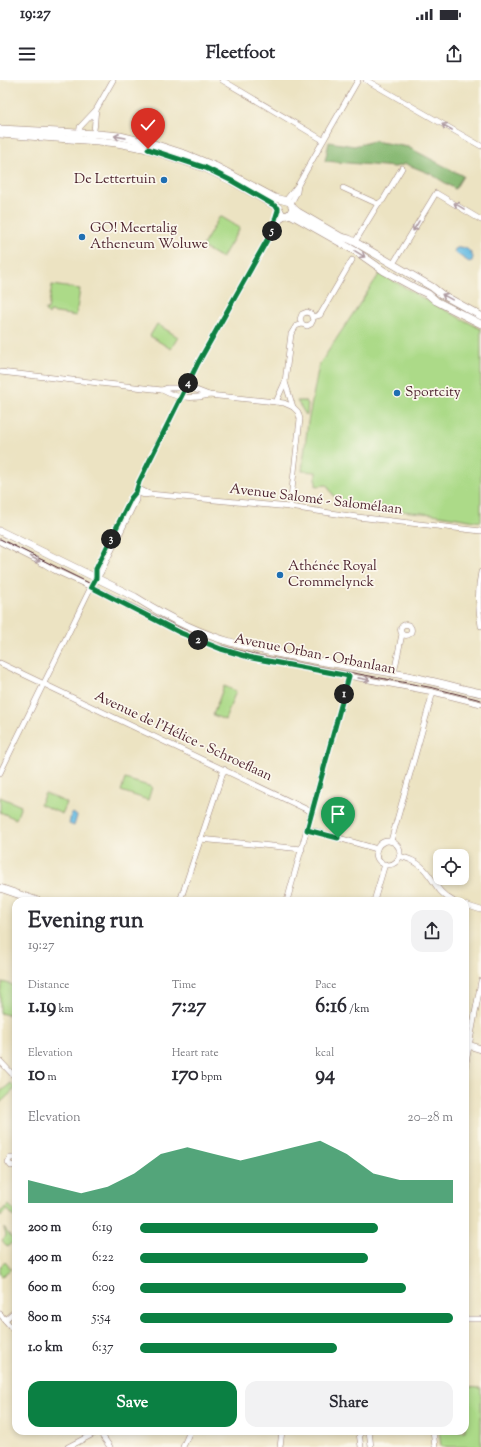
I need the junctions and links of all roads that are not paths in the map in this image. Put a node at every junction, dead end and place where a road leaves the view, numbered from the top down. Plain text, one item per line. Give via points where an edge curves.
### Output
1 (113, 80) edge
2 (222, 80) edge
3 (358, 80) edge
4 (366, 80) edge
5 (96, 110) junction
6 (0, 129) edge
7 (0, 134) edge
8 (94, 134) junction
9 (79, 136) junction
10 (89, 140) junction
11 (323, 140) junction
12 (481, 146) edge
13 (402, 168) dead end
14 (342, 188) dead end
15 (378, 204) junction
16 (288, 207) junction
17 (278, 209) junction
18 (481, 220) edge
19 (271, 233) junction
20 (355, 242) junction
21 (352, 260) dead end
22 (394, 264) junction
23 (481, 316) edge
24 (313, 317) junction
25 (302, 324) junction
26 (481, 324) edge
27 (0, 372) edge
28 (285, 382) junction
29 (186, 388) junction
30 (162, 390) junction
31 (209, 395) junction
32 (181, 396) junction
33 (276, 402) junction
34 (293, 407) junction
35 (136, 492) junction
36 (290, 507) junction
37 (0, 531) edge
38 (481, 531) edge
39 (0, 542) edge
40 (481, 572) edge
41 (96, 578) junction
42 (91, 587) junction
43 (481, 626) edge
44 (402, 634) dead end
45 (0, 663) edge
46 (394, 673) junction
47 (349, 676) junction
48 (44, 684) junction
49 (433, 692) junction
50 (481, 693) edge
51 (481, 704) edge
52 (224, 769) junction
53 (0, 773) edge
54 (312, 812) junction
55 (307, 830) junction
56 (200, 840) junction
57 (391, 841) junction
58 (302, 848) junction
59 (377, 849) junction
60 (399, 856) junction
61 (385, 864) junction
62 (0, 888) edge
63 (26, 897) edge
64 (181, 897) edge
65 (288, 897) edge
66 (375, 897) edge
67 (447, 897) edge
68 (469, 906) edge
69 (481, 910) edge
70 (481, 981) edge
71 (469, 1036) edge
72 (469, 1046) edge
73 (481, 1049) edge
74 (0, 1061) edge
75 (12, 1074) edge
76 (12, 1158) edge
77 (12, 1166) edge
78 (12, 1313) edge
79 (0, 1314) edge
80 (469, 1319) edge
81 (481, 1319) edge
82 (4, 1320) junction
83 (12, 1329) edge
84 (91, 1435) edge
85 (102, 1435) edge
86 (188, 1435) edge
87 (282, 1435) edge
88 (359, 1435) edge
89 (368, 1435) edge
90 (434, 1435) edge
91 (68, 1447) edge
92 (110, 1447) edge
93 (183, 1447) edge
94 (280, 1447) edge
95 (361, 1447) edge
96 (370, 1447) edge
97 (435, 1447) edge

1 - 5 street
2 - 11 street
3 - 11 street
12 -> 4 street
5 - 8 street
5 - 9 street via 80,127
6 - 9 street
7 - 9 street
8 - 9 street
8 - 10 street
16 -> 8 street via 216,167 185,154 120,136
9 - 10 street
10 - 17 street via 148,149 206,168
11 - 16 street
13 - 15 street
14 - 15 street
15 - 20 street
16 - 17 street via 278,205
16 - 19 street
16 - 20 street via 341,237
16 -> 26 street via 384,271
17 - 19 street
18 -> 22 street via 436,193
19 - 29 street
20 - 22 street
21 - 24 street via 320,316
23 -> 22 street
24 - 25 street via 309,325
24 - 25 street via 309,313 302,314
25 - 28 street via 296,326 291,334
27 - 30 street
28 - 33 street
28 - 34 street
29 - 30 street
29 - 31 street
29 - 32 street
30 - 32 street
31 - 32 street
31 - 33 street
32 - 35 street
33 - 34 street
34 - 36 street via 300,419
35 - 36 street, Avenue Salomé - Salomélaan via 140,495
35 - 41 street via 136,500
36 - 38 street, Avenue Salomé - Salomélaan
37 - 41 street, Avenue Orban - Orbanlaan
39 -> 42 street, Avenue Orban - Orbanlaan
40 - 43 street via 478,597
41 - 42 street
41 - 46 street, Avenue Orban - Orbanlaan via 184,624 219,638 268,651
42 - 47 street, Avenue Orban - Orbanlaan via 181,633 221,649 252,658
42 - 48 street
44 - 46 street
45 - 48 street, Avenue de l'Hélice - Schroeflaan
46 - 50 street, Avenue Orban - Orbanlaan
47 -> 49 street, Avenue Orban - Orbanlaan
47 - 54 street
48 - 52 street, Avenue de l'Hélice - Schroeflaan
48 - 53 street
49 - 51 street, Avenue Orban - Orbanlaan
49 - 57 street
52 - 54 street, Avenue de l'Hélice - Schroeflaan
52 - 56 street
54 - 55 street
55 - 58 street
55 - 59 street
56 - 58 street
56 - 64 street
57 - 59 street via 384,842
57 - 60 street via 398,846
58 - 65 street
59 - 61 street via 378,859
60 - 61 street via 392,864
60 - 67 street via 422,866 440,892
61 - 66 street
62 - 63 street
68 - 69 street
70 - 71 street
72 - 73 street
74 - 75 street
76 - 77 street via 8,1162
78 - 82 street
79 - 82 street
80 - 81 street
82 - 83 street
84 - 91 street
85 - 92 street
86 - 93 street
87 - 94 street
88 - 95 street
89 - 96 street
90 - 97 street

